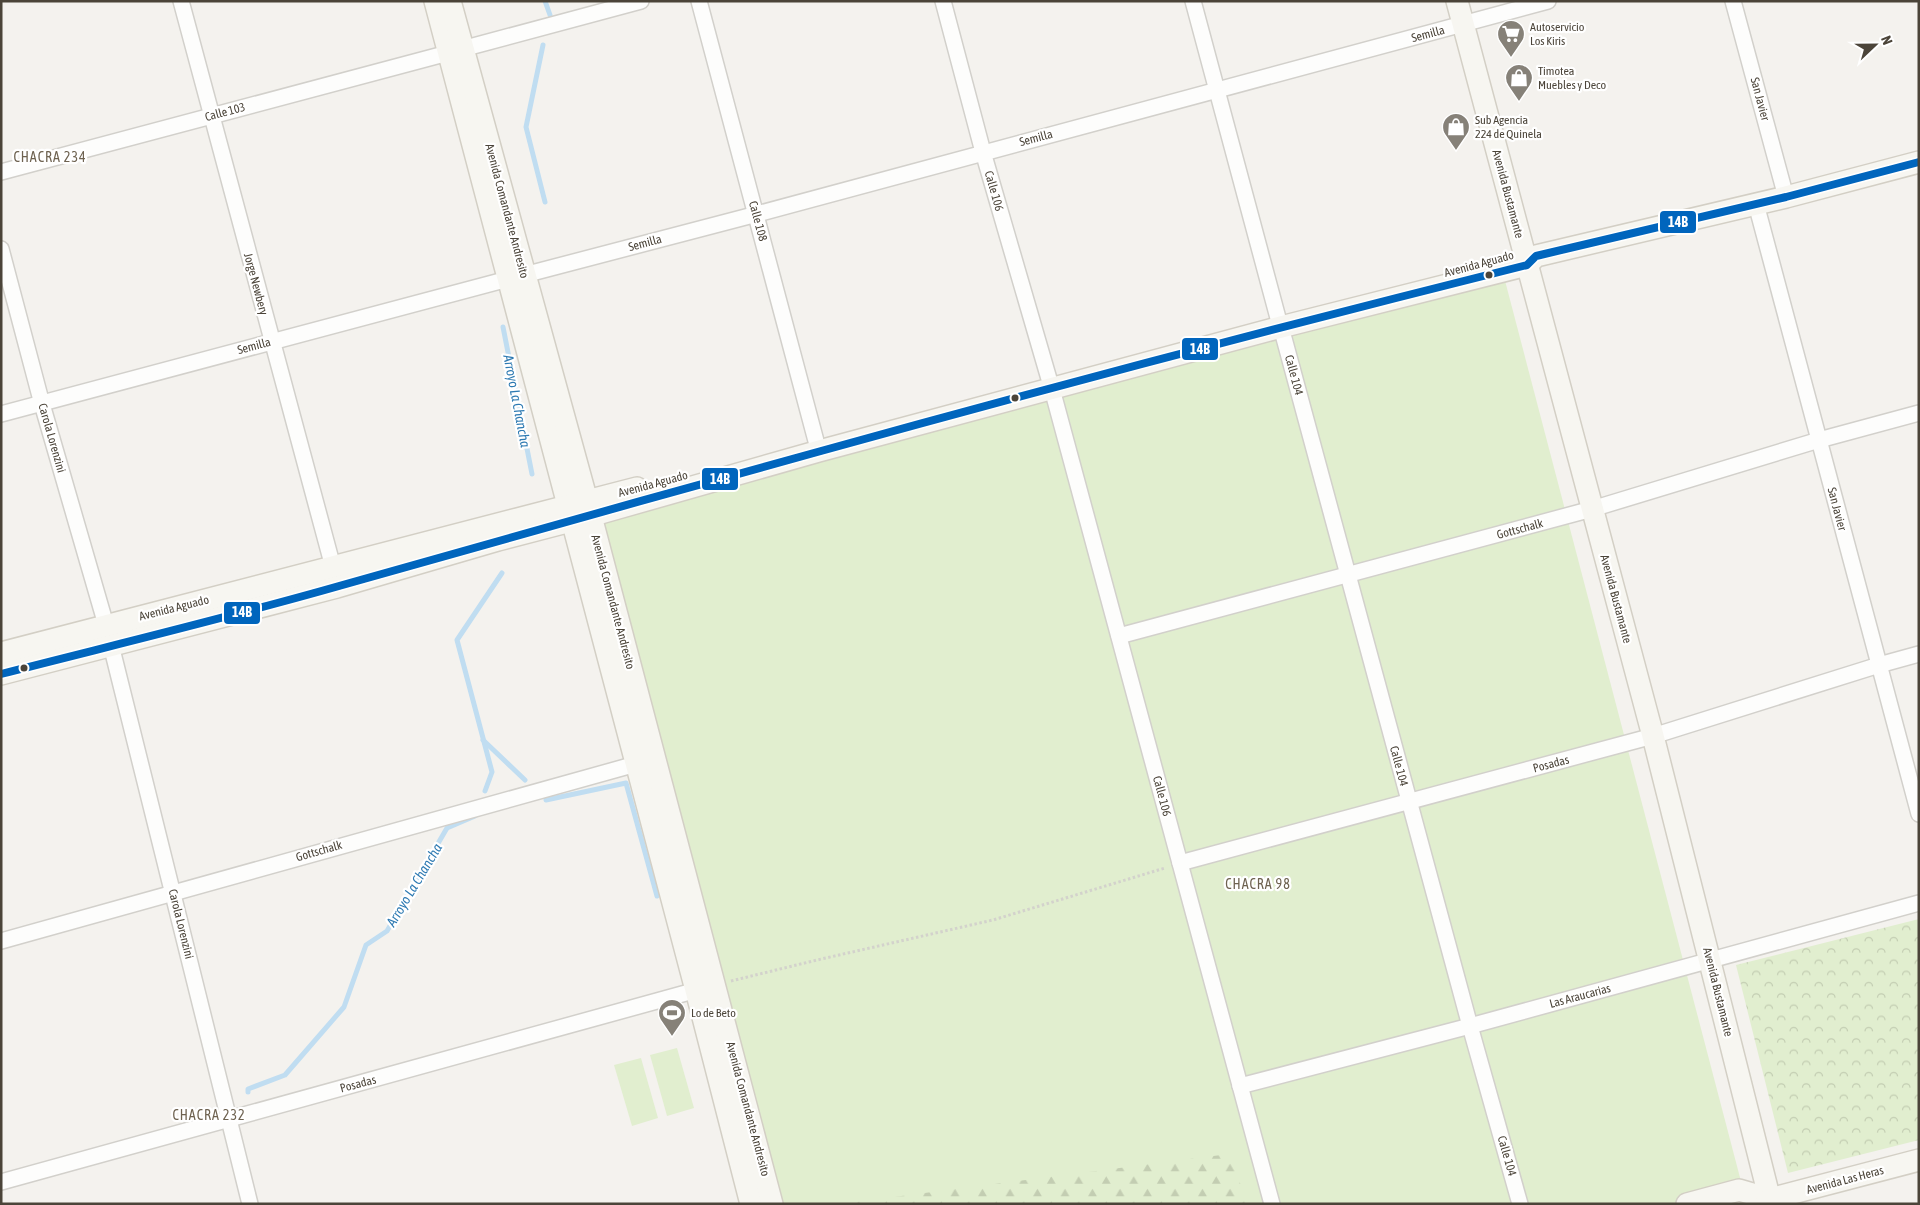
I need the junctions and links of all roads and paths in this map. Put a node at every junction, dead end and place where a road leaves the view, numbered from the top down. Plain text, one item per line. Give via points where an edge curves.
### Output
1 (181, 1) edge
2 (434, 1) edge
3 (450, 1) edge
4 (641, 1) edge
5 (699, 1) edge
6 (942, 1) edge
7 (1193, 1) edge
8 (1457, 1) edge
9 (1548, 1) edge
10 (1733, 1) edge
11 (1463, 24) junction
12 (455, 51) junction
13 (1216, 90) junction
14 (211, 115) junction
15 (982, 152) junction
16 (1919, 162) edge
17 (1, 172) edge
18 (1786, 197) junction
19 (1756, 204) junction
20 (756, 214) junction
21 (1, 249) edge
22 (1528, 258) junction
23 (516, 277) junction
24 (1280, 323) junction
25 (272, 341) junction
26 (1050, 384) junction
27 (42, 404) junction
28 (1919, 413) edge
29 (1, 414) edge
30 (1819, 440) junction
31 (816, 441) junction
32 (1592, 509) junction
33 (579, 510) junction
34 (333, 568) junction
35 (1348, 575) junction
36 (108, 635) junction
37 (1119, 636) junction
38 (1, 653) edge
39 (1919, 654) edge
40 (1879, 665) junction
41 (1, 674) edge
42 (1653, 736) junction
43 (636, 764) junction
44 (1409, 802) junction
45 (1919, 814) edge
46 (1180, 863) junction
47 (172, 892) junction
48 (1919, 903) edge
49 (1, 940) edge
50 (1710, 960) junction
51 (706, 988) junction
52 (1470, 1026) junction
53 (1240, 1086) junction
54 (229, 1120) junction
55 (1919, 1160) edge
56 (1, 1182) edge
57 (1770, 1203) edge
58 (250, 1204) edge
59 (751, 1204) edge
60 (772, 1204) edge
61 (1272, 1204) edge
62 (1520, 1204) edge
63 (1687, 1204) edge

1 - 14 street, Jorge Newbery
2 - 12 main road, Avenida Comandante Andresito
3 - 12 main road, Avenida Comandante Andresito
4 - 12 street, Calle 103
5 - 20 street, Calle 108
6 - 15 street, Calle 106
7 - 13 street, Calle 104
8 - 11 main road, Avenida Bustamante
9 - 11 street, Semilla
10 - 18 street, San Javier
11 - 13 street, Semilla
11 - 22 main road, Avenida Bustamante
12 - 14 street, Calle 103
12 - 23 main road, Avenida Comandante Andresito
13 - 15 street, Semilla
13 - 24 street, Calle 104
14 - 17 street, Calle 103
14 - 25 street, Jorge Newbery
15 - 20 street, Semilla
15 - 26 street, Calle 106
16 - 18 main road, Avenida Aguado
18 - 19 main road, Avenida Aguado
19 - 22 main road, Avenida Aguado
19 - 30 street, San Javier
20 - 23 street, Semilla
20 - 31 street, Calle 108
21 - 27 street, Carola Lorenzini
22 - 24 main road, Avenida Aguado
22 - 32 main road, Avenida Bustamante
23 - 25 street, Semilla
23 - 33 main road, Avenida Comandante Andresito
24 - 26 main road, Avenida Aguado
24 - 35 street, Calle 104
25 - 27 street, Semilla
25 - 34 street, Jorge Newbery
26 - 31 main road, Avenida Aguado
26 - 33 main road, Avenida Aguado via 819,451
26 - 37 street, Calle 106
27 - 29 street, Semilla
27 - 36 street, Carola Lorenzini
28 - 30 street, Gottschalk
30 - 32 street, Gottschalk
30 - 40 street, San Javier
31 - 33 main road, Avenida Aguado
32 - 35 street, Gottschalk
32 - 42 main road, Avenida Bustamante
33 - 34 main road, Avenida Aguado
33 - 36 main road, Avenida Aguado via 337,587
33 - 43 main road, Avenida Comandante Andresito
33 - 51 main road, Avenida Comandante Andresito
34 - 36 main road, Avenida Aguado
35 - 37 street, Gottschalk
35 - 44 street, Calle 104
36 - 38 main road, Avenida Aguado
36 - 41 main road, Avenida Aguado
36 - 47 street, Carola Lorenzini
37 - 46 street, Calle 106
39 - 40 street, Posadas
40 - 42 street, Posadas
40 - 45 street, San Javier
42 - 44 street, Posadas
42 - 50 main road, Avenida Bustamante
43 - 47 street, Gottschalk
43 - 51 main road, Avenida Comandante Andresito
44 - 46 street, Posadas
44 - 52 street, Calle 104
46 - 51 path via 993,920
46 - 53 street, Calle 106
47 - 49 street, Gottschalk
47 - 54 street, Carola Lorenzini
48 - 50 street, Las Araucarias
50 - 52 street, Las Araucarias
50 - 57 main road, Avenida Bustamante
51 - 54 street, Posadas
51 - 59 main road, Avenida Comandante Andresito
51 - 60 main road, Avenida Comandante Andresito
52 - 53 street, Las Araucarias
52 - 62 street, Calle 104
53 - 61 street, Calle 106
54 - 56 street, Posadas
54 - 58 street, Carola Lorenzini
55 - 57 main road, Avenida Las Heras
57 - 63 main road via 1739,1190

